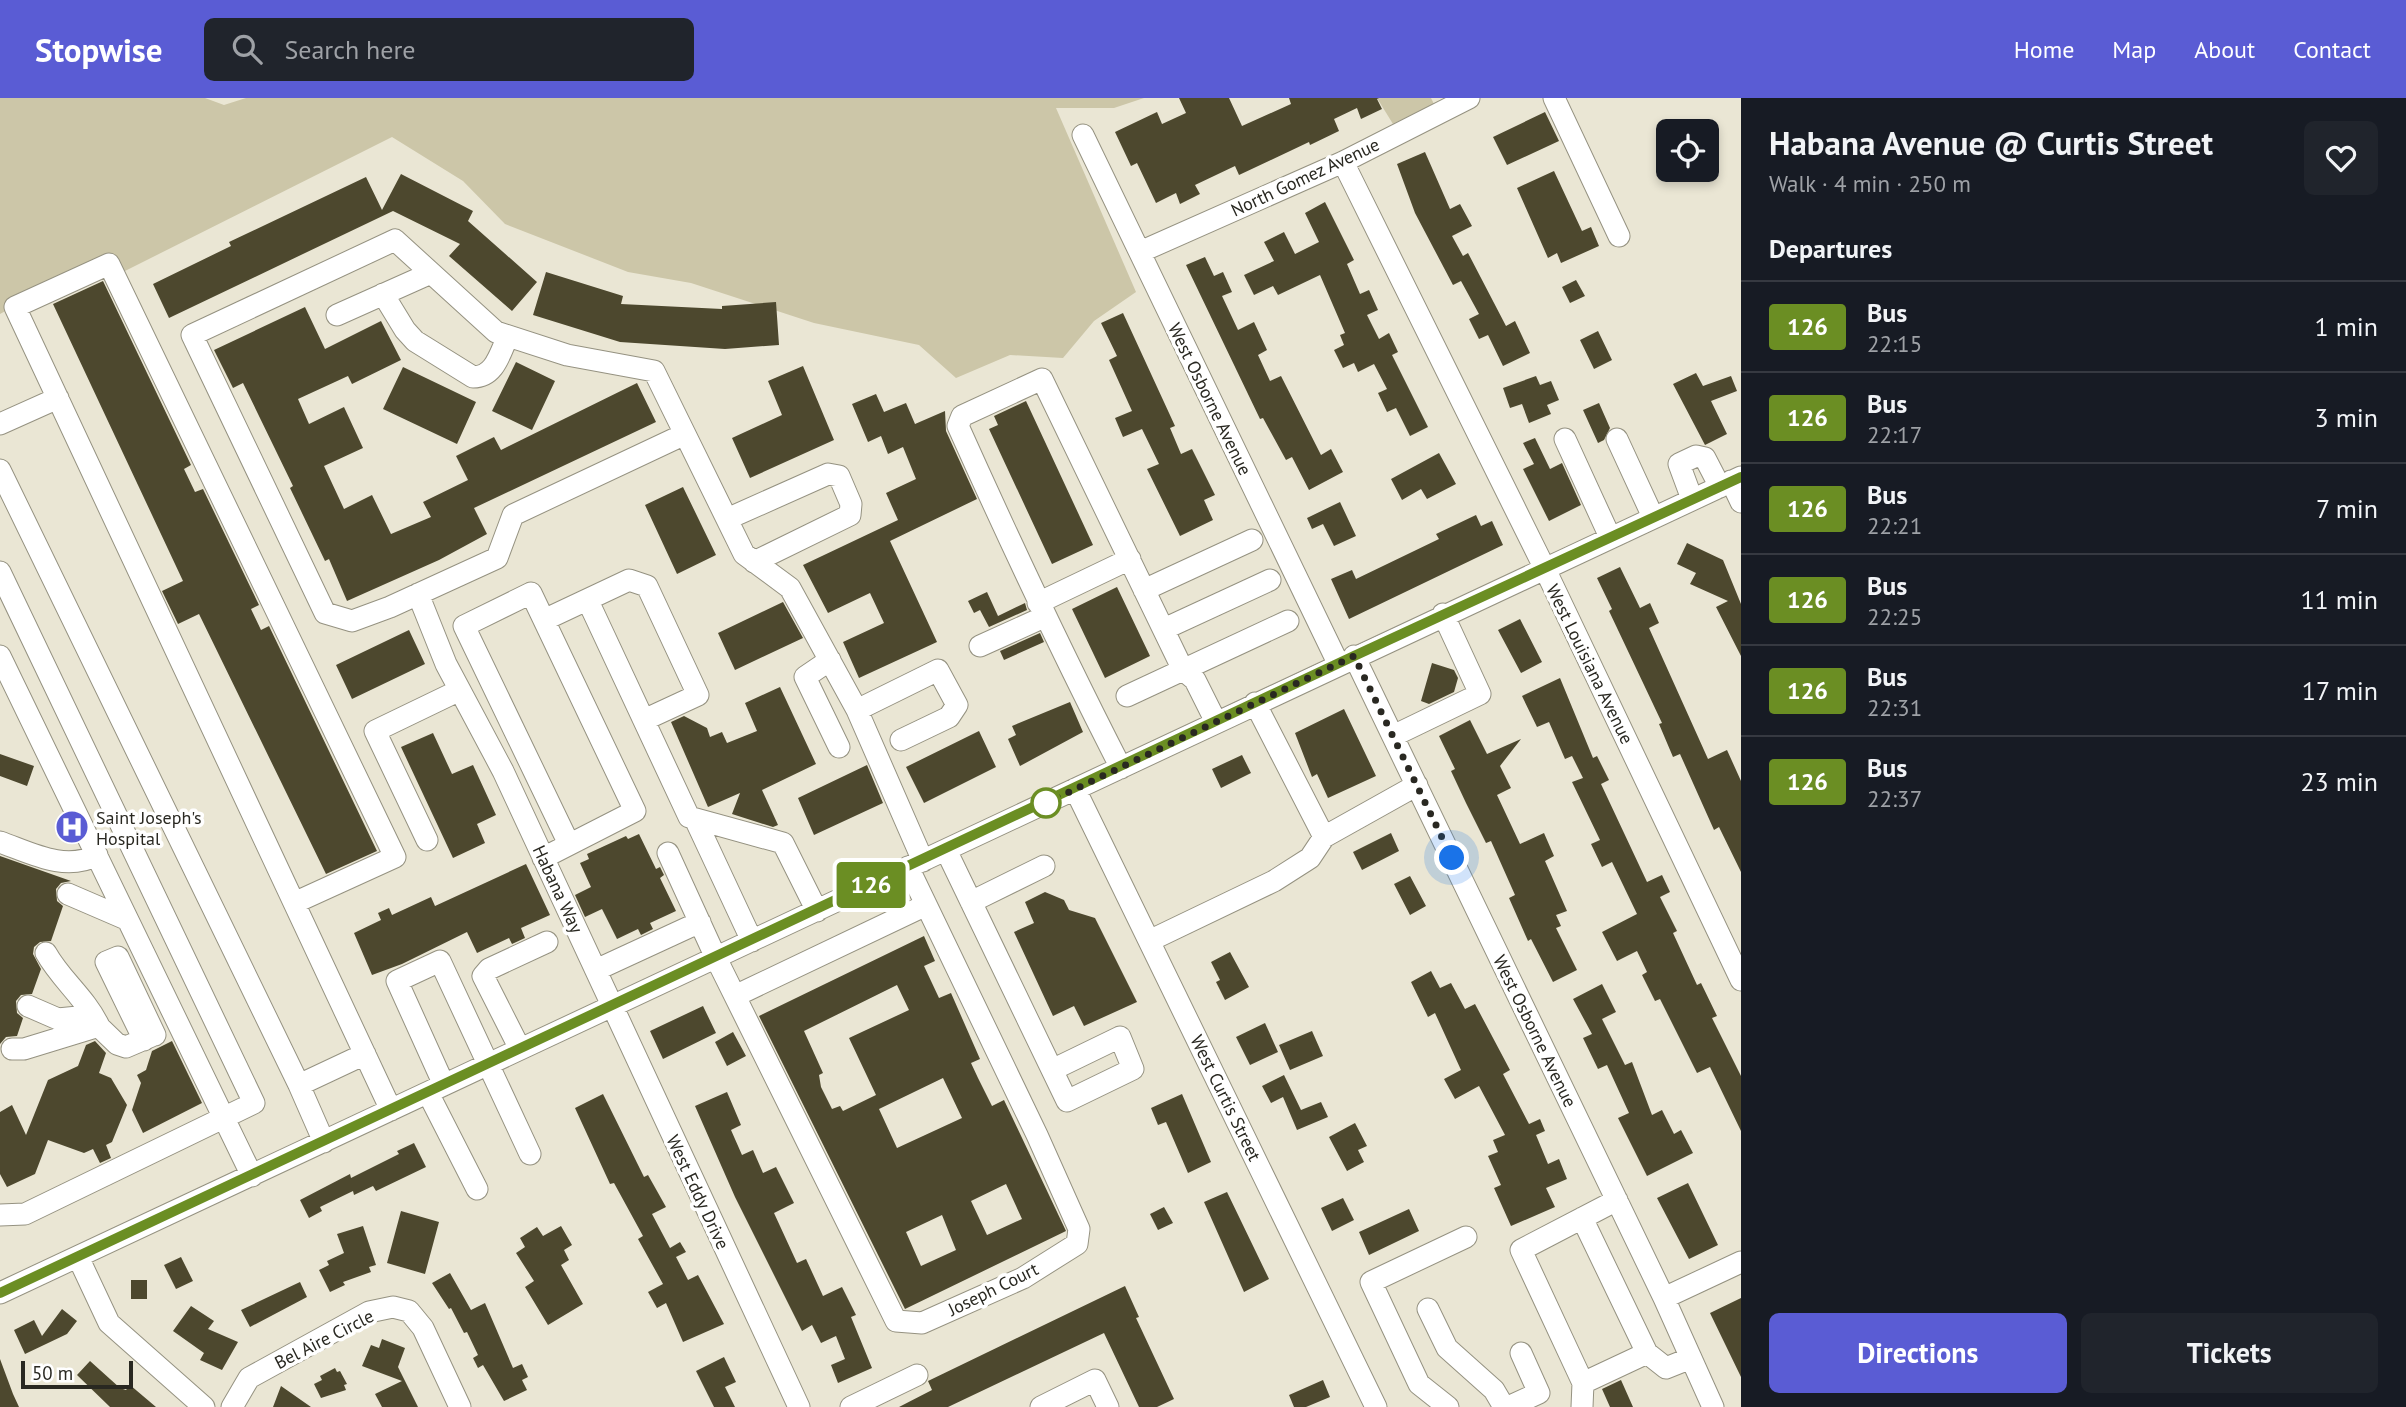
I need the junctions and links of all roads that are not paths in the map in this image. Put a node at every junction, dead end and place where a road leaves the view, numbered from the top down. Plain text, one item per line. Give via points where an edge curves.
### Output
1 (1554, 98) edge
2 (1456, 101) edge
3 (1083, 135) dead end
4 (1343, 162) junction
5 (1619, 236) dead end
6 (1140, 252) junction
7 (431, 272) junction
8 (383, 294) junction
9 (337, 315) dead end
10 (508, 336) junction
11 (58, 398) junction
12 (0, 424) edge
13 (685, 435) junction
14 (1565, 439) dead end
15 (1617, 439) dead end
16 (0, 470) edge
17 (1731, 482) edge
18 (1692, 499) junction
19 (1741, 502) edge
20 (1653, 517) junction
21 (727, 519) junction
22 (1610, 537) junction
23 (1252, 540) dead end
24 (1130, 559) junction
25 (754, 562) junction
26 (1544, 567) junction
27 (0, 572) edge
28 (1270, 580) dead end
29 (1144, 590) junction
30 (418, 594) junction
31 (588, 601) junction
32 (1041, 610) junction
33 (1443, 614) junction
34 (544, 620) junction
35 (1288, 621) dead end
36 (1164, 629) junction
37 (980, 646) dead end
38 (0, 656) edge
39 (1346, 659) junction
40 (830, 660) junction
41 (1183, 670) junction
42 (460, 690) junction
43 (1126, 696) dead end
44 (1255, 703) junction
45 (857, 709) junction
46 (644, 720) junction
47 (1210, 725) junction
48 (1393, 736) junction
49 (901, 740) dead end
50 (839, 747) dead end
51 (1121, 768) junction
52 (1417, 785) junction
53 (1075, 789) junction
54 (695, 819) junction
55 (1325, 837) junction
56 (427, 840) dead end
57 (0, 842) edge
58 (569, 844) junction
59 (946, 850) junction
60 (668, 853) dead end
61 (96, 855) junction
62 (543, 858) junction
63 (916, 864) junction
64 (1044, 866) dead end
65 (68, 894) dead end
66 (971, 902) junction
67 (294, 903) junction
68 (926, 905) junction
69 (817, 911) junction
70 (126, 919) junction
71 (700, 922) junction
72 (751, 941) junction
73 (1149, 941) junction
74 (547, 942) dead end
75 (46, 953) dead end
76 (716, 957) junction
77 (596, 970) junction
78 (39, 975) dead end
79 (1741, 980) edge
80 (78, 993) junction
81 (734, 996) junction
82 (28, 1006) dead end
83 (612, 1006) junction
84 (178, 1023) junction
85 (100, 1026) junction
86 (58, 1029) junction
87 (12, 1049) dead end
88 (520, 1049) junction
89 (365, 1054) junction
90 (487, 1065) junction
91 (1052, 1070) junction
92 (299, 1085) junction
93 (436, 1089) junction
94 (391, 1110) junction
95 (224, 1118) junction
96 (324, 1142) junction
97 (530, 1154) dead end
98 (252, 1176) junction
99 (477, 1189) dead end
100 (1617, 1200) junction
101 (0, 1215) edge
102 (1582, 1218) junction
103 (1466, 1237) dead end
104 (78, 1257) junction
105 (1741, 1262) edge
106 (0, 1293) edge
107 (1664, 1298) junction
108 (1427, 1310) dead end
109 (1521, 1353) dead end
110 (1647, 1353) junction
111 (1691, 1359) junction
112 (917, 1375) dead end
113 (1583, 1383) junction
114 (204, 1407) edge
115 (232, 1407) edge
116 (460, 1407) edge
117 (799, 1407) edge
118 (851, 1407) edge
119 (1041, 1407) edge
120 (1108, 1407) edge
121 (1376, 1407) edge
122 (1448, 1407) edge
123 (1506, 1407) edge
124 (1582, 1407) edge
125 (1713, 1407) edge

1 - 5 street
2 - 4 street, North Gomez Avenue
3 - 6 street, West Osborne Avenue
4 - 6 street, North Gomez Avenue
4 - 26 street, West Louisiana Avenue
6 - 39 street, West Osborne Avenue
7 - 8 street
7 - 10 street via 496,332
7 - 30 street via 395,240 192,335 325,612 352,621
8 - 9 street
8 - 10 street via 415,341 473,377 492,370
10 - 13 street, Joseph Court via 567,355 654,371
11 - 12 street
11 - 67 street
11 - 67 street via 15,307 109,264 395,857
13 - 21 street, Joseph Court
13 - 30 street via 513,515 497,558
14 - 22 street
15 - 20 street
16 - 92 street
17 - 18 street
17 - 18 street via 1705,458 1696,456 1679,464
17 - 19 street
18 - 20 street
20 - 22 street
21 - 25 street, Joseph Court via 744,554
21 - 25 street via 828,474 839,476 851,504 850,516
22 - 26 street
23 - 29 street
24 - 29 street
24 - 32 street
24 - 32 street via 1042,379 962,416 958,426
25 - 40 street, Joseph Court via 790,588
26 - 33 street
26 - 79 street, West Louisiana Avenue
27 - 95 street via 254,1103
28 - 36 street
29 - 36 street
30 - 42 street, Habana Way
31 - 34 street
31 - 46 street
31 - 46 street via 629,580 647,586 698,695
32 - 37 street
32 - 51 street
33 - 39 street
33 - 48 street via 1480,694
34 - 58 street via 635,811
34 - 58 street via 531,593 464,626
35 - 41 street
36 - 41 street
38 - 61 street
39 - 44 street
39 - 48 street, West Osborne Avenue
40 - 45 street, Joseph Court
40 - 50 street via 805,677
41 - 43 street
41 - 47 street via 1183,687
42 - 56 street via 375,731
42 - 62 street, Habana Way
44 - 47 street
44 - 55 street
45 - 49 street via 938,670 957,705 949,717
45 - 63 street, Joseph Court
46 - 54 street via 689,817
47 - 51 street
48 - 52 street, West Osborne Avenue
51 - 53 street
52 - 55 street
52 - 100 street, West Osborne Avenue
53 - 59 street
53 - 73 street, West Curtis Street
54 - 69 street via 783,843
54 - 72 street
55 - 73 street via 1310,858 1274,881
57 - 61 street via 71,863
58 - 62 street
59 - 63 street
59 - 66 street
60 - 71 street, Joseph Court
61 - 70 street
62 - 77 street, Habana Way
63 - 68 street, Joseph Court
63 - 69 street
64 - 66 street
65 - 70 street
66 - 91 street
67 - 89 street
68 - 81 street
68 - 81 street, Joseph Court via 1079,1229 1077,1244 1023,1278 922,1323 896,1321
69 - 72 street
70 - 84 street
71 - 76 street, Joseph Court
71 - 77 street
72 - 76 street
73 - 121 street, West Curtis Street
74 - 88 street via 483,976
75 - 80 street via 58,974
76 - 81 street, Joseph Court
76 - 83 street
77 - 83 street, Habana Way
78 - 80 street
80 - 85 street
82 - 86 street
83 - 88 street
83 - 117 street, West Eddy Drive
84 - 85 street via 126,1047
84 - 95 street
85 - 86 street via 88,1016
86 - 87 street via 24,1049
88 - 90 street
89 - 92 street
89 - 94 street
90 - 93 street
90 - 93 street via 440,961 418,971 397,981
90 - 97 street
91 - 91 street via 1067,1101 1133,1069 1120,1037
92 - 96 street
93 - 94 street
93 - 99 street
94 - 96 street
95 - 98 street
95 - 101 street via 25,1214
96 - 98 street
98 - 104 street
100 - 102 street
100 - 107 street, West Osborne Avenue
102 - 110 street
102 - 113 street via 1521,1250
103 - 122 street via 1371,1282 1419,1384
104 - 106 street
104 - 114 street via 109,1323
105 - 107 street
107 - 111 street, West Osborne Avenue
108 - 123 street via 1447,1348 1494,1390
109 - 123 street via 1539,1393
110 - 111 street via 1666,1368
110 - 113 street
111 - 125 street, West Osborne Avenue
112 - 118 street
113 - 124 street
115 - 116 street, Bel Aire Circle via 249,1378 369,1312 393,1307 410,1311 423,1328
119 - 120 street via 1095,1380

